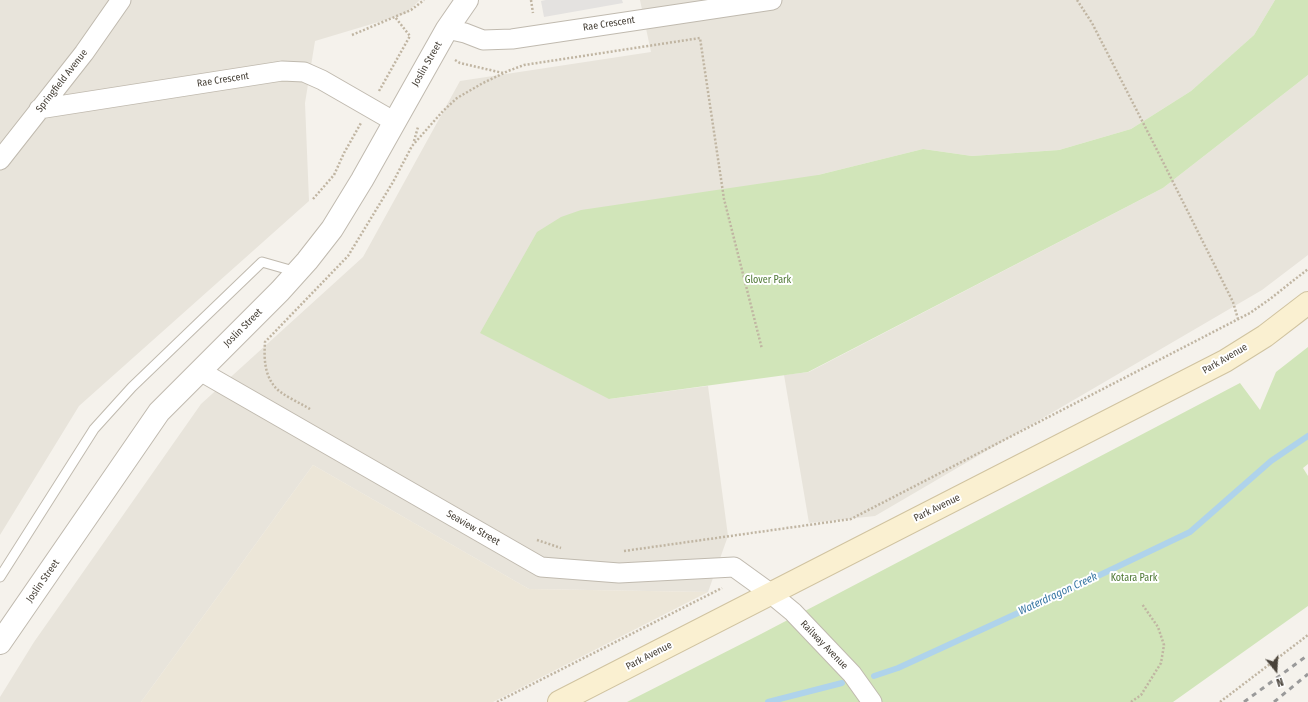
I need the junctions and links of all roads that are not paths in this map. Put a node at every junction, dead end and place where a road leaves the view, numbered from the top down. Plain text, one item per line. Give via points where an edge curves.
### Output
1 (121, 0) edge
2 (467, 0) edge
3 (772, 0) edge
4 (447, 29) junction
5 (39, 109) junction
6 (395, 122) junction
7 (0, 160) edge
8 (297, 272) junction
9 (1308, 303) edge
10 (200, 371) junction
11 (0, 577) edge
12 (770, 593) junction
13 (0, 643) edge
14 (559, 702) edge
15 (872, 702) edge

1 - 5 street, Springfield Avenue via 84,53
2 - 4 street, Joslin Street
3 - 4 street, Rae Crescent via 512,40 483,40
4 - 6 street, Joslin Street
5 - 6 street, Rae Crescent via 282,71 304,72 322,80
5 - 7 street, Springfield Avenue
6 - 8 street, Joslin Street via 332,229
8 - 10 street, Joslin Street
8 - 11 lane via 262,262 132,387 94,429
9 - 12 main road, Park Avenue via 1265,336 1226,360
10 - 12 street, Seaview Street via 541,567 619,573 734,567
10 - 13 street, Joslin Street via 159,412
12 - 14 main road, Park Avenue
12 - 15 street, Railway Avenue via 793,612 852,674

